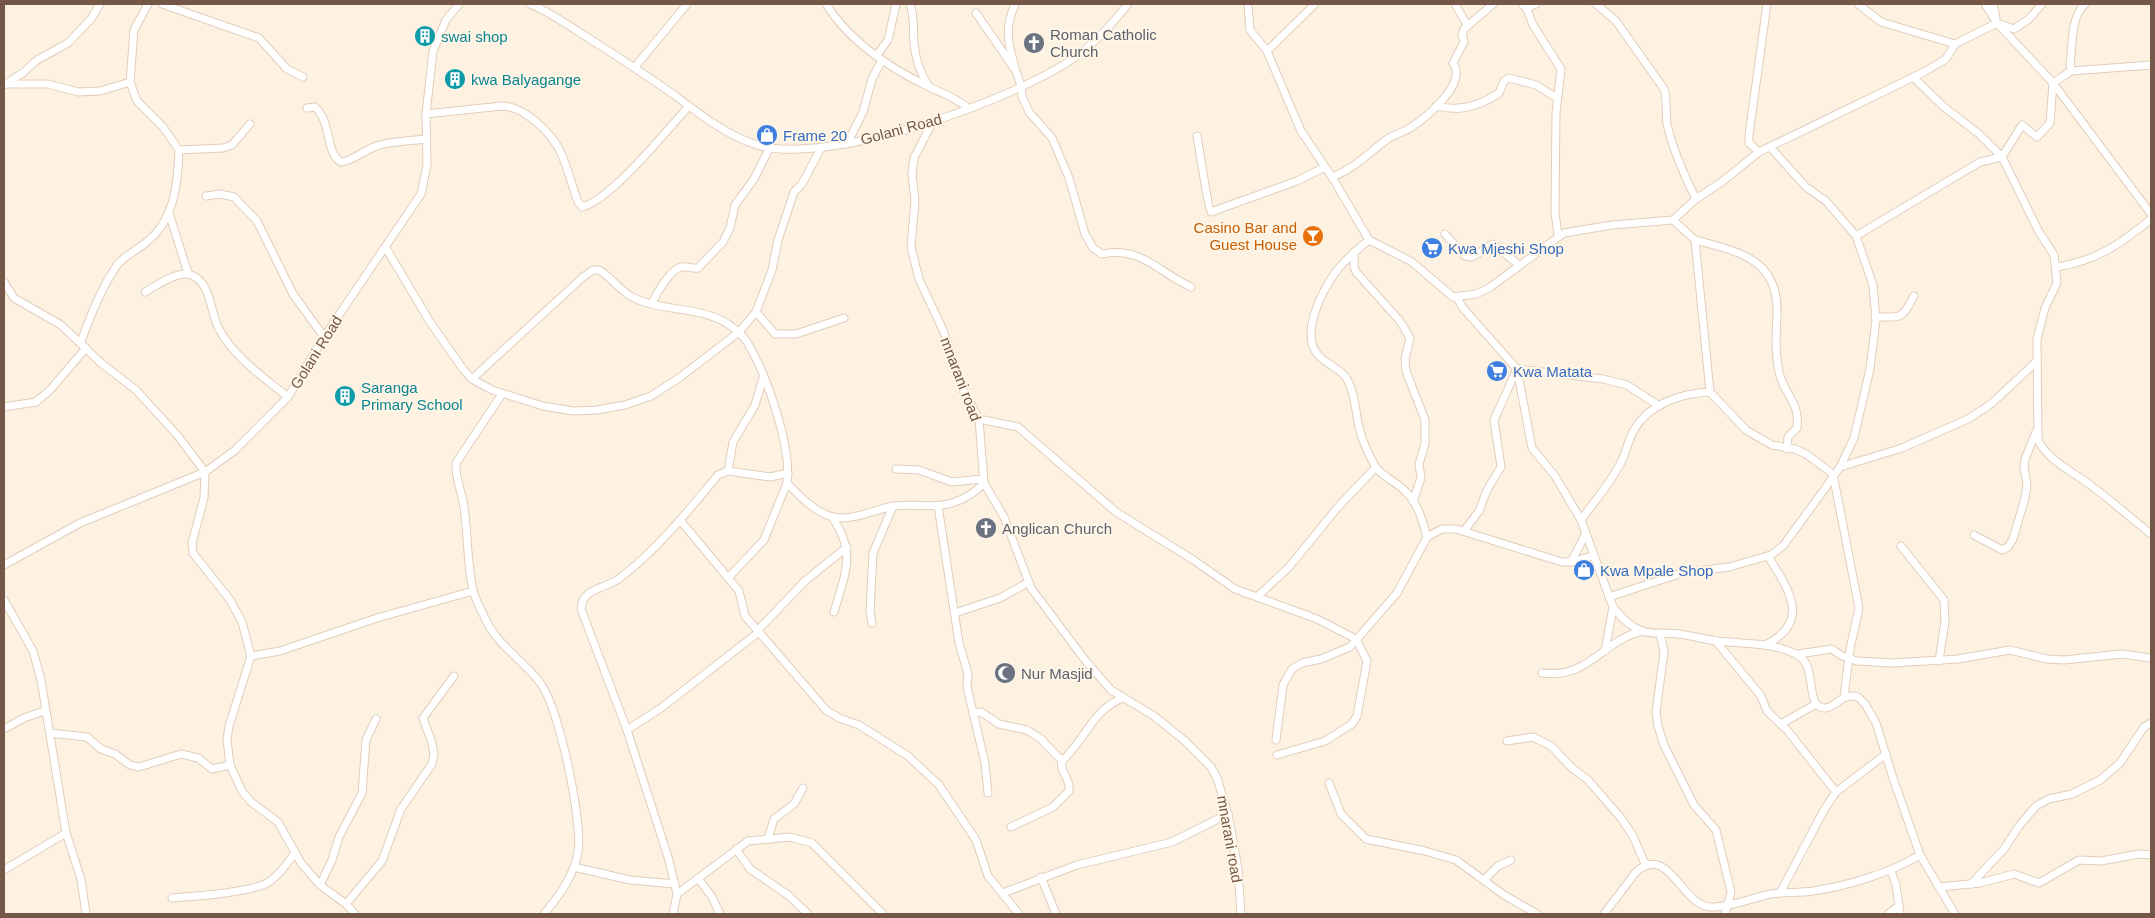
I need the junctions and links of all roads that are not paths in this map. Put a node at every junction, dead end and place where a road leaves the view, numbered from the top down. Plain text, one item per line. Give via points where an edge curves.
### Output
1 (100, 4) edge
2 (148, 4) edge
3 (162, 4) edge
4 (459, 4) edge
5 (532, 4) edge
6 (688, 4) edge
7 (826, 4) edge
8 (896, 4) edge
9 (910, 4) edge
10 (1015, 4) edge
11 (1128, 4) edge
12 (1248, 4) edge
13 (1316, 4) edge
14 (1455, 4) edge
15 (1493, 4) edge
16 (1536, 4) edge
17 (1596, 4) edge
18 (1767, 4) edge
19 (1858, 4) edge
20 (1985, 4) edge
21 (1993, 4) edge
22 (2042, 4) edge
23 (2085, 4) edge
24 (1525, 5) edge
25 (976, 13) dead end
26 (1997, 23) junction
27 (1469, 24) junction
28 (1955, 44) junction
29 (1267, 51) junction
30 (880, 58) junction
31 (2151, 65) edge
32 (635, 67) junction
33 (1016, 71) junction
34 (2071, 71) junction
35 (302, 76) dead end
36 (1914, 78) junction
37 (130, 82) junction
38 (2052, 83) junction
39 (6, 84) edge
40 (1022, 86) junction
41 (929, 87) junction
42 (1557, 98) junction
43 (689, 106) junction
44 (1436, 106) junction
45 (307, 108) dead end
46 (968, 108) junction
47 (426, 114) junction
48 (932, 123) junction
49 (250, 124) dead end
50 (1197, 136) dead end
51 (426, 139) junction
52 (847, 144) junction
53 (1770, 147) junction
54 (821, 148) junction
55 (769, 149) junction
56 (179, 150) junction
57 (1758, 152) junction
58 (2002, 157) junction
59 (1325, 167) junction
60 (1332, 177) junction
61 (206, 196) dead end
62 (1696, 199) junction
63 (169, 213) junction
64 (2151, 214) edge
65 (2151, 219) edge
66 (1673, 220) junction
67 (1445, 234) dead end
68 (1558, 235) junction
69 (1856, 236) junction
70 (1369, 240) junction
71 (1694, 240) junction
72 (386, 248) junction
73 (1354, 252) junction
74 (1518, 265) junction
75 (2056, 267) junction
76 (188, 274) junction
77 (4, 282) edge
78 (1191, 287) dead end
79 (145, 292) dead end
80 (1914, 296) dead end
81 (1457, 298) junction
82 (652, 303) junction
83 (756, 312) junction
84 (1876, 317) junction
85 (844, 318) dead end
86 (739, 332) junction
87 (324, 337) junction
88 (81, 342) junction
89 (86, 348) junction
90 (2036, 362) junction
91 (1517, 369) junction
92 (763, 378) junction
93 (472, 379) junction
94 (1710, 392) junction
95 (502, 394) junction
96 (288, 397) junction
97 (1659, 406) junction
98 (4, 407) edge
99 (979, 419) junction
100 (2038, 429) junction
101 (1787, 449) junction
102 (1376, 467) junction
103 (1840, 467) junction
104 (896, 469) dead end
105 (728, 471) junction
106 (205, 472) junction
107 (788, 473) junction
108 (1833, 474) junction
109 (984, 481) junction
110 (787, 483) junction
111 (1413, 501) junction
112 (893, 506) junction
113 (938, 506) junction
114 (832, 517) junction
115 (680, 520) junction
116 (1581, 520) junction
117 (1464, 531) junction
118 (2151, 534) edge
119 (1585, 535) junction
120 (1974, 535) dead end
121 (1427, 537) junction
122 (847, 546) junction
123 (1901, 546) dead end
124 (1592, 556) junction
125 (1768, 556) junction
126 (1571, 562) junction
127 (4, 565) edge
128 (728, 578) junction
129 (1028, 582) junction
130 (473, 591) junction
131 (1256, 597) junction
132 (1609, 597) junction
133 (4, 600) edge
134 (1613, 606) junction
135 (834, 612) dead end
136 (954, 612) junction
137 (872, 623) dead end
138 (758, 631) junction
139 (1643, 631) junction
140 (1660, 633) junction
141 (1356, 640) junction
142 (1716, 640) junction
143 (1765, 645) junction
144 (1605, 651) junction
145 (1798, 654) junction
146 (251, 656) junction
147 (2151, 658) edge
148 (1850, 659) junction
149 (1939, 661) junction
150 (1542, 673) dead end
151 (454, 676) dead end
152 (1844, 697) junction
153 (1124, 698) junction
154 (1816, 704) junction
155 (44, 711) junction
156 (973, 713) junction
157 (376, 719) dead end
158 (2151, 723) edge
159 (1781, 724) junction
160 (4, 730) edge
161 (627, 730) junction
162 (50, 733) junction
163 (1276, 740) dead end
164 (1506, 741) dead end
165 (1886, 754) junction
166 (1277, 755) dead end
167 (1062, 761) junction
168 (230, 765) junction
169 (1330, 784) dead end
170 (804, 788) dead end
171 (1836, 792) junction
172 (988, 793) dead end
173 (1228, 814) junction
174 (1011, 827) dead end
175 (66, 833) junction
176 (768, 839) junction
177 (736, 849) junction
178 (295, 853) junction
179 (2151, 855) edge
180 (1920, 856) junction
181 (1511, 860) dead end
182 (1646, 866) junction
183 (574, 867) junction
184 (4, 870) edge
185 (1891, 870) junction
186 (698, 878) junction
187 (1042, 878) junction
188 (1484, 880) junction
189 (675, 884) junction
190 (1971, 884) junction
191 (320, 885) junction
192 (1940, 887) junction
193 (1003, 893) junction
194 (1780, 893) junction
195 (678, 894) junction
196 (172, 898) dead end
197 (346, 904) junction
198 (1730, 904) junction
199 (1899, 906) junction
200 (86, 914) edge
201 (355, 914) edge
202 (544, 914) edge
203 (673, 914) edge
204 (720, 914) edge
205 (808, 914) edge
206 (883, 914) edge
207 (1020, 914) edge
208 (1056, 914) edge
209 (1241, 914) edge
210 (1537, 914) edge
211 (1604, 914) edge
212 (1725, 914) edge
213 (1888, 914) edge
214 (1900, 914) edge
215 (1955, 914) edge

1 - 39 street via 91,19 68,42
2 - 37 street via 134,30
3 - 35 street via 260,38 287,69
4 - 47 street, Golani Road via 446,20 433,51
5 - 32 street, Golani Road
6 - 32 street
7 - 30 street via 851,36
8 - 30 street via 888,40
9 - 41 street via 919,70
10 - 33 street via 1007,36
11 - 40 street, Golani Road via 1108,30 1078,55
12 - 29 street via 1250,30
13 - 29 street
14 - 27 street via 1461,18
15 - 27 street
16 - 24 street
17 - 62 street via 1616,21 1664,89 1672,142
18 - 57 street via 1749,135 1750,143
19 - 28 street via 1881,22
20 - 26 street
21 - 26 street
22 - 26 street via 2029,19 2014,29
23 - 34 street via 2078,12 2075,24
24 - 42 street via 1533,25 1560,66 1561,83
25 - 33 street
26 - 28 street
26 - 38 street
27 - 44 street via 1462,32 1464,42 1453,63 1458,71 1456,80
28 - 36 street via 1946,59
29 - 59 street via 1301,132
30 - 41 street
30 - 52 street via 863,112
31 - 34 street
32 - 43 street, Golani Road
33 - 40 street
34 - 38 street
36 - 53 street
36 - 58 street
37 - 39 street via 78,92 48,84
37 - 56 street via 137,101 163,127
38 - 58 street via 2050,123 2037,136 2022,125
38 - 64 street
40 - 46 street, Golani Road
40 - 78 street via 1022,96 1029,112 1052,138 1063,160 1078,217 1093,248 1102,254 1119,250 1132,253
41 - 46 street via 952,96
42 - 44 street via 1536,85 1509,78 1499,93 1478,104 1455,109
42 - 68 street via 1555,214
43 - 47 street via 618,184 600,200 582,208 560,152 546,133 519,110 502,106
43 - 55 street, Golani Road via 730,134
44 - 60 street via 1410,127 1390,137 1358,164
45 - 51 street via 315,107 321,112 332,151 341,162 382,144
46 - 48 street, Golani Road
47 - 51 street, Golani Road
48 - 52 street, Golani Road
48 - 99 street, mnarani road via 914,158 911,247 919,279 943,330 963,390
49 - 56 street via 232,145
50 - 59 street via 1211,212 1297,181
51 - 72 street, Golani Road via 427,164 421,194
52 - 54 street, Golani Road
53 - 57 street
53 - 69 street via 1806,187 1826,201
54 - 55 street, Golani Road
54 - 83 street via 802,184 794,192 767,286
55 - 82 street via 754,179 735,205 723,242 698,268 681,267 675,271
56 - 63 street
57 - 62 street via 1723,182
58 - 69 street via 1975,165
58 - 75 street via 2054,255
59 - 60 street
60 - 70 street
61 - 87 street via 234,197 257,221 293,294
62 - 66 street
63 - 76 street
63 - 88 street via 151,239 118,264 97,302
65 - 75 street via 2109,251
66 - 68 street via 1570,230
66 - 71 street
67 - 74 street via 1465,256 1472,257 1493,244
68 - 74 street
69 - 84 street via 1873,285
70 - 73 street
70 - 81 street via 1412,262 1446,293
71 - 94 street
71 - 101 street via 1747,257 1763,268 1774,284 1779,373 1798,413 1797,428 1788,437
72 - 87 street, Golani Road
72 - 93 street via 430,322
73 - 102 street via 1330,282 1312,322 1311,342 1316,353 1344,374 1350,385 1360,430
73 - 111 street via 1356,272 1400,321 1410,338 1406,371 1426,420 1420,478
74 - 81 street via 1489,288
75 - 90 street via 2057,283 2039,323
76 - 79 street via 178,275
76 - 96 street via 202,284 217,325 235,353
77 - 88 street via 14,298 46,316
80 - 84 street via 1903,315
81 - 91 street
82 - 86 street via 710,314
82 - 93 street via 633,298 607,275 593,270
83 - 85 street via 775,334 786,336
83 - 86 street
84 - 103 street via 1870,369 1860,414 1854,438
86 - 92 street via 747,341
86 - 95 street via 651,396 625,405 573,410 543,406
87 - 96 street, Golani Road
88 - 89 street
89 - 98 street via 36,402
89 - 106 street via 136,390
90 - 100 street
90 - 103 street via 1992,404 1968,419 1908,446
91 - 97 street via 1598,378 1626,385
91 - 116 street via 1532,448
91 - 117 street via 1494,420 1501,467 1479,511
92 - 105 street via 755,406 733,442
92 - 107 street via 778,419
93 - 95 street
94 - 97 street via 1676,397
94 - 101 street via 1746,430 1772,445
95 - 130 street via 456,463 468,531
96 - 106 street, Golani Road via 234,451
97 - 116 street via 1634,429 1615,474
99 - 109 street, mnarani road
99 - 131 street via 1018,427 1116,512 1228,584
100 - 118 street via 2038,440 2054,461 2088,483
100 - 120 street via 2025,459 2027,490 2013,538 2002,550
101 - 108 street via 1806,454
102 - 111 street
102 - 131 street via 1289,567
103 - 108 street
104 - 109 street via 919,470 952,482
105 - 107 street via 770,477
105 - 115 street via 718,475
106 - 127 street, Golani Road via 80,523
106 - 146 street via 204,498 192,542 193,553 230,600 242,622
107 - 110 street
108 - 125 street via 1783,546
108 - 148 street via 1859,608
109 - 113 street via 974,494
109 - 129 street, mnarani road via 1004,517
110 - 114 street
110 - 128 street via 764,540
111 - 121 street via 1421,514
112 - 113 street
112 - 114 street
112 - 137 street via 873,553
113 - 136 street
114 - 122 street
115 - 128 street
115 - 161 street via 618,580 589,591 581,602
116 - 119 street
117 - 121 street via 1442,529
117 - 126 street via 1557,561
119 - 124 street
119 - 126 street
121 - 141 street via 1397,593
122 - 135 street via 845,576
122 - 138 street via 805,581
123 - 149 street via 1944,600 1945,621
124 - 126 street
124 - 132 street
125 - 132 street via 1682,573
125 - 143 street via 1786,586 1794,613 1785,632
128 - 138 street via 739,591 745,616
129 - 136 street via 1000,598
129 - 153 street, mnarani road via 1102,682
130 - 146 street via 377,618 280,651
130 - 183 street via 485,620 500,643 540,682 557,716 578,833
131 - 141 street via 1317,619
132 - 134 street
133 - 155 street via 33,652 41,680
134 - 139 street via 1622,618
134 - 144 street
136 - 156 street
138 - 161 street via 661,708
138 - 193 street via 826,710 859,725 908,756 939,784 976,840 988,876
139 - 140 street
139 - 144 street via 1629,634
140 - 142 street
140 - 198 street via 1664,652 1656,712 1658,726 1694,805 1716,830 1730,883
141 - 163 street via 1346,649 1292,669 1283,685
141 - 166 street via 1367,661 1357,716 1352,724 1325,741
142 - 143 street
142 - 159 street via 1761,696 1766,711
143 - 145 street
144 - 150 street via 1591,663 1568,672
145 - 148 street via 1832,649
145 - 154 street via 1808,669
146 - 168 street via 229,726
147 - 149 street via 2122,654 2064,660 2010,650
148 - 149 street via 1892,663
148 - 152 street
151 - 197 street via 423,718 432,744 432,764 401,809 382,861
152 - 154 street via 1826,708
152 - 165 street via 1858,696 1865,704 1876,723
153 - 167 street via 1104,707 1073,751
153 - 173 street, mnarani road via 1172,729 1199,754 1217,778
154 - 159 street
155 - 160 street
155 - 162 street
156 - 167 street via 981,712 1000,724 1027,730 1041,739
156 - 172 street
157 - 191 street via 366,740 362,793 339,837
158 - 190 street via 2144,727 2120,763 2100,780 2036,806 2004,850
159 - 171 street
161 - 189 street
162 - 168 street via 87,736 101,749 139,767 181,754 198,758 212,769
162 - 175 street
164 - 182 street via 1533,736 1551,746 1588,780 1621,818
165 - 171 street
165 - 180 street
167 - 174 street via 1062,771 1069,781 1068,791 1053,807
168 - 178 street via 242,790 251,802 278,822
169 - 188 street via 1341,814 1366,839 1425,850 1456,860
170 - 176 street via 794,804 774,820
171 - 194 street
173 - 187 street via 1172,842 1077,865
173 - 209 street, mnarani road via 1238,868
175 - 184 street
175 - 200 street via 81,879
176 - 177 street via 748,841
176 - 206 street via 790,837 812,843
177 - 186 street
177 - 205 street via 750,869 788,895
178 - 191 street
178 - 196 street via 266,883 216,894
179 - 190 street via 2101,861 2079,860 2039,883 2014,874
180 - 185 street
180 - 192 street
181 - 188 street via 1498,866
182 - 198 street via 1668,870 1697,904 1712,908
182 - 211 street via 1636,872
183 - 189 street via 630,880
183 - 202 street via 557,899
185 - 194 street via 1825,889
185 - 199 street
186 - 195 street
186 - 204 street
187 - 193 street
187 - 208 street
188 - 210 street
189 - 195 street
190 - 192 street
191 - 197 street
192 - 215 street
193 - 207 street
194 - 198 street
195 - 203 street
197 - 201 street
198 - 212 street
199 - 213 street
199 - 214 street

